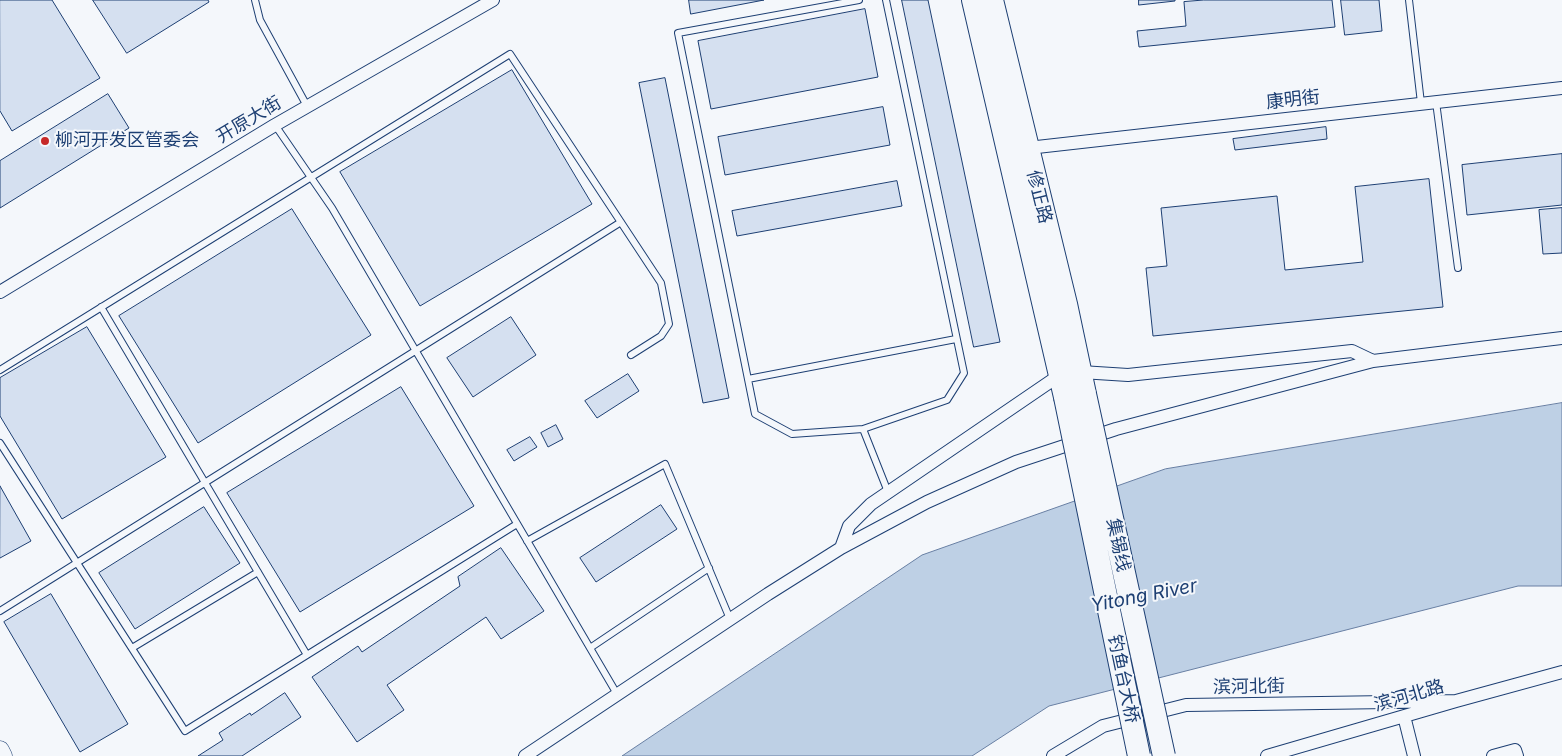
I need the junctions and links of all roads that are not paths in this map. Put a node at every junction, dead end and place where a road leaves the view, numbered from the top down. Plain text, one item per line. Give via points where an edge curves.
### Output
1 (255, 0) edge
2 (493, 0) edge
3 (859, 0) edge
4 (886, 0) edge
5 (974, 0) edge
6 (992, 0) edge
7 (1409, 0) edge
8 (1562, 88) edge
9 (1436, 102) junction
10 (1421, 104) junction
11 (307, 106) junction
12 (275, 125) junction
13 (1028, 148) junction
14 (311, 177) junction
15 (621, 222) junction
16 (1458, 268) dead end
17 (0, 292) edge
18 (101, 308) junction
19 (1562, 338) edge
20 (956, 339) junction
21 (416, 350) junction
22 (631, 355) dead end
23 (1373, 361) junction
24 (0, 370) edge
25 (1070, 373) junction
26 (748, 379) junction
27 (1075, 395) junction
28 (863, 429) junction
29 (0, 443) edge
30 (205, 482) junction
31 (888, 492) junction
32 (517, 524) junction
33 (527, 540) junction
34 (841, 548) junction
35 (77, 562) junction
36 (709, 568) junction
37 (258, 572) junction
38 (0, 611) edge
39 (730, 619) junction
40 (132, 648) junction
41 (590, 648) junction
42 (307, 654) junction
43 (1562, 672) edge
44 (617, 694) junction
45 (1456, 700) junction
46 (1404, 716) junction
47 (0, 750) edge
48 (4, 756) edge
49 (525, 756) edge
50 (1053, 756) edge
51 (1139, 756) edge
52 (1164, 756) edge
53 (1267, 756) edge
54 (1414, 756) edge
55 (1493, 756) edge
56 (1517, 756) edge

1 - 11 lane via 260,20
2 - 11 street, 开原大街
3 - 26 lane via 678,33
4 - 20 lane
5 - 25 highway, 修正路
6 - 13 highway, 修正路
7 - 10 lane
8 - 9 street, 康明街
9 - 10 street, 康明街
9 - 16 lane
10 - 13 street, 康明街
11 - 12 street, 开原大街
12 - 14 lane
12 - 17 street, 开原大街
13 - 25 highway, 修正路 via 1066,304
14 - 15 lane via 510,54
14 - 18 lane
14 - 21 lane
15 - 21 lane
15 - 22 lane via 661,283 669,324 661,336
18 - 24 lane
18 - 30 lane
19 - 23 street
20 - 26 lane
20 - 28 lane via 964,373 947,400
21 - 30 lane
21 - 32 lane
23 - 25 street via 1352,351 1128,376
23 - 34 street via 1116,429 1016,462 927,502
25 - 27 highway, 集锡线
25 - 31 street
26 - 28 lane via 755,414 792,434
27 - 51 highway, 钓鱼台大桥, bridge
27 - 52 highway, 集锡线, bridge
28 - 31 lane
29 - 35 lane
30 - 35 lane
30 - 37 lane
31 - 34 street via 850,526
32 - 33 lane
32 - 42 lane
33 - 36 lane via 666,464
33 - 41 lane
34 - 39 street
35 - 38 lane
35 - 40 lane
36 - 39 lane
36 - 41 lane
37 - 40 lane
37 - 42 lane
39 - 44 street
40 - 42 lane via 185,731
41 - 44 lane
43 - 45 street, 滨河北路
44 - 49 street
45 - 46 street, 滨河北路
45 - 50 street, 滨河北街 via 1186,705 1102,726
46 - 53 street, 滨河北路
46 - 54 street
47 - 48 street
55 - 56 street via 1515,750

